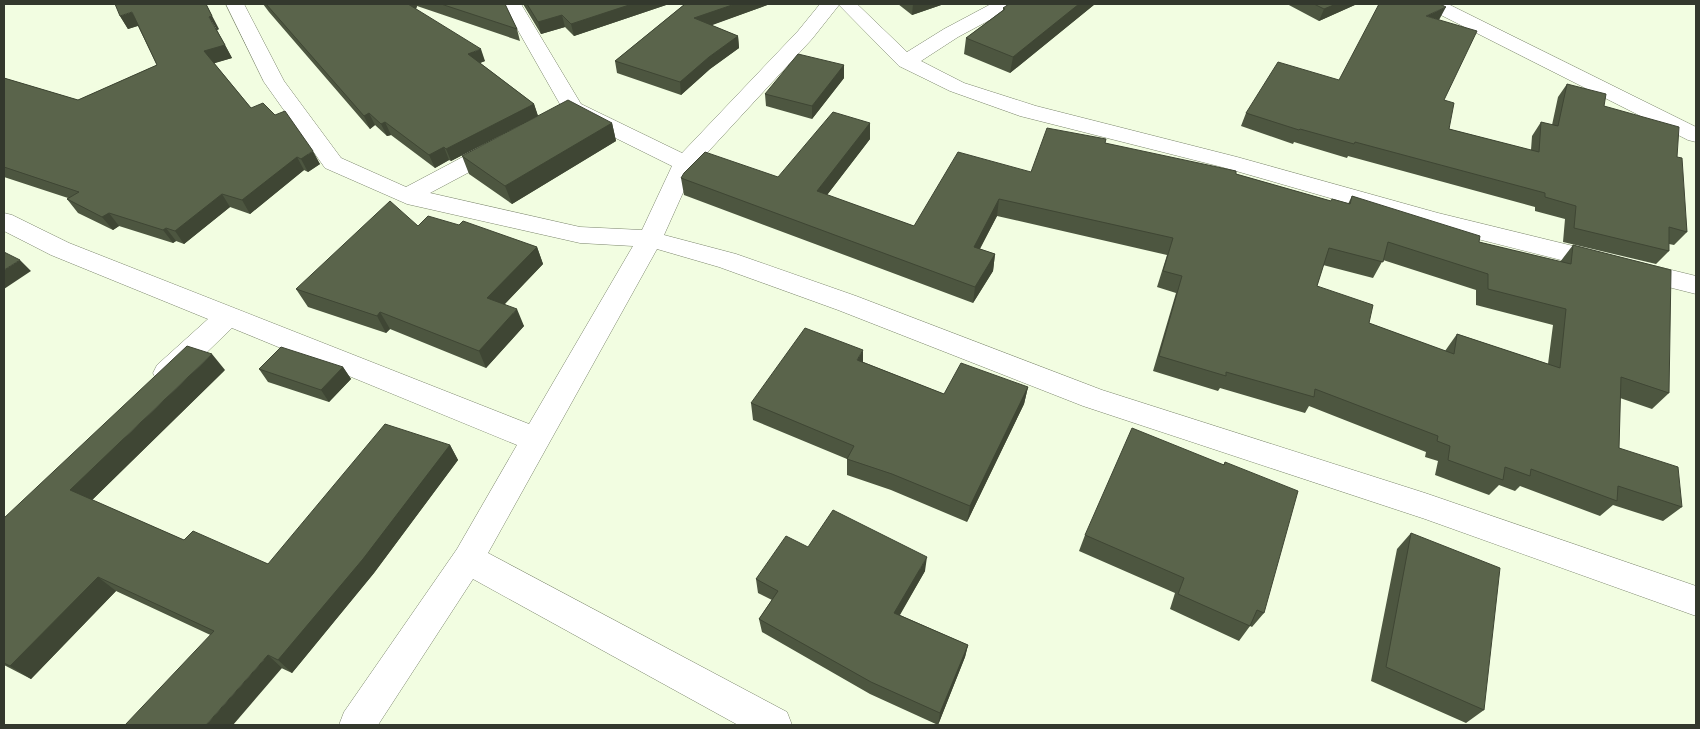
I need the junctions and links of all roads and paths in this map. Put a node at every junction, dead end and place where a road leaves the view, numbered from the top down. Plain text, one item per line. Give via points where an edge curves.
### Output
1 (235, 4) edge
2 (512, 4) edge
3 (830, 4) edge
4 (847, 4) edge
5 (1005, 4) edge
6 (1434, 4) edge
7 (906, 62) junction
8 (1696, 135) edge
9 (520, 136) edge
10 (685, 163) junction
11 (407, 196) junction
12 (4, 221) edge
13 (650, 240) junction
14 (1696, 285) edge
15 (228, 316) junction
16 (148, 391) edge
17 (537, 440) junction
18 (468, 559) junction
19 (1696, 601) edge
20 (357, 725) edge
21 (774, 725) edge

1 - 11 street via 274,82 333,163
2 - 10 street via 564,112
3 - 10 street
4 - 7 street
5 - 7 street
6 - 8 street
7 - 14 street via 956,87 1028,111 1229,162 1438,221
9 - 11 street
10 - 13 street
11 - 13 street via 580,235
12 - 15 street via 60,249
13 - 17 street
13 - 19 street via 727,260 1093,398 1425,506
15 - 16 street
15 - 17 street
17 - 18 street
18 - 20 street
18 - 21 street

